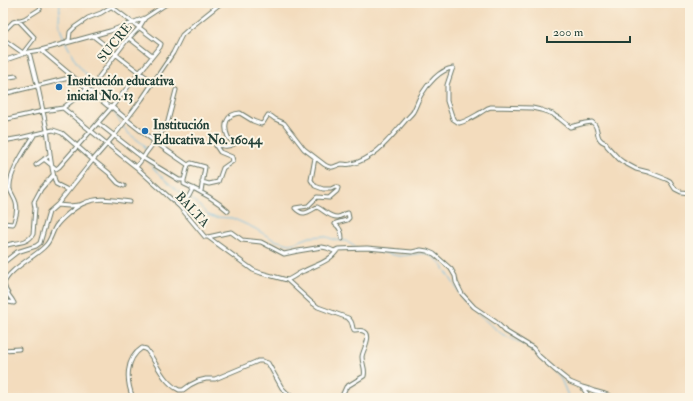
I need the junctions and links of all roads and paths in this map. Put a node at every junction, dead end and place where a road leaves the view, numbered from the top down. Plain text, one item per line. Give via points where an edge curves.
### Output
1 (108, 3) edge
2 (117, 3) edge
3 (168, 3) edge
4 (221, 3) edge
5 (112, 7) junction
6 (40, 9) dead end
7 (145, 18) junction
8 (18, 20) junction
9 (133, 22) junction
10 (139, 28) junction
11 (3, 29) edge
12 (93, 36) junction
13 (129, 38) junction
14 (3, 39) edge
15 (66, 42) junction
16 (41, 50) junction
17 (29, 52) junction
18 (23, 53) junction
19 (117, 54) junction
20 (152, 56) junction
21 (3, 61) edge
22 (139, 73) junction
23 (16, 76) dead end
24 (3, 78) edge
25 (73, 78) junction
26 (98, 78) dead end
27 (154, 82) junction
28 (38, 86) junction
29 (87, 89) junction
30 (176, 90) dead end
31 (3, 94) edge
32 (111, 107) junction
33 (63, 108) junction
34 (43, 111) junction
35 (126, 119) junction
36 (3, 120) edge
37 (98, 123) junction
38 (91, 131) junction
39 (47, 132) junction
40 (35, 134) junction
41 (114, 136) junction
42 (3, 141) edge
43 (155, 142) junction
44 (107, 144) junction
45 (77, 147) junction
46 (50, 155) junction
47 (143, 158) junction
48 (315, 158) junction
49 (44, 159) junction
50 (93, 160) junction
51 (51, 164) junction
52 (36, 165) dead end
53 (188, 165) junction
54 (136, 167) junction
55 (54, 175) junction
56 (184, 180) junction
57 (202, 182) junction
58 (124, 186) dead end
59 (10, 187) junction
60 (3, 188) edge
61 (193, 188) junction
62 (68, 190) junction
63 (201, 191) junction
64 (690, 193) edge
65 (130, 202) dead end
66 (56, 205) junction
67 (80, 205) junction
68 (180, 207) junction
69 (228, 211) dead end
70 (3, 223) edge
71 (208, 237) junction
72 (342, 239) dead end
73 (3, 247) edge
74 (338, 249) junction
75 (3, 263) edge
76 (287, 280) junction
77 (4, 284) edge
78 (3, 301) edge
79 (19, 349) dead end
80 (3, 350) edge
81 (582, 387) junction
82 (588, 395) dead end
83 (133, 398) edge
84 (296, 398) edge
85 (341, 398) edge
86 (616, 398) edge

1 - 5 street
2 - 5 street
3 - 7 street
4 - 27 street via 182,35
5 - 9 street
5 - 15 street via 75,26
6 - 8 street
7 - 9 street
7 - 10 street, SUCRE
8 - 11 street
8 - 18 street via 34,37
9 - 10 street
9 - 12 street
10 - 13 street, SUCRE
10 - 20 street via 160,44
12 - 15 street
12 - 19 street
13 - 19 street, SUCRE
13 - 20 street
14 - 18 street
15 - 16 street
16 - 17 street
16 - 25 street
17 - 18 street
17 - 21 street
17 - 28 street
19 - 22 street
19 - 26 street, SUCRE
20 - 22 street
22 - 27 street
22 - 32 street
23 - 24 street
25 - 28 street
25 - 29 street
27 - 35 street
28 - 31 street
28 - 34 street
29 - 32 street
29 - 33 street
30 - 43 street via 167,125
32 - 35 street
32 - 37 street
33 - 34 street
33 - 38 street, BALTA
34 - 36 street
34 - 39 street
35 - 41 street
35 - 43 street
37 - 38 street
37 - 41 street
38 - 44 street, BALTA
38 - 45 street
39 - 40 street
39 - 45 street via 53,130 62,133
39 - 46 street
40 - 42 street
40 - 59 street via 19,160
41 - 44 street
41 - 47 street
43 - 47 street
43 - 53 street
44 - 50 street
44 - 54 street, BALTA
45 - 50 street
45 - 51 street via 60,167 56,169
46 - 49 street
46 - 51 street
47 - 54 street
47 - 56 street via 179,180
48 - 57 street via 304,149 281,121 269,115 261,124 238,113 226,122 229,138 234,144 228,147 216,146 220,152 232,157 233,161 222,168 218,182
48 - 64 street via 329,168 350,165 371,156 383,147 413,112 435,77 452,68 447,85 447,101 453,119 459,123 491,107 532,108 553,114 570,127 592,122 596,125 599,139 606,143 619,159 636,169 666,179 681,192
48 - 72 street via 311,180 315,186 323,189 335,187 338,188 337,191 329,198 317,197 308,206 295,208 303,213 317,207 327,214 339,217 348,213 347,220 335,224 341,230
49 - 51 street
49 - 52 street
50 - 58 street
50 - 62 street
51 - 55 street
53 - 56 street
53 - 57 street via 191,163 205,167
54 - 68 street, BALTA
55 - 62 street via 56,184
55 - 73 street via 41,189 34,202 32,237
56 - 61 street via 184,184
57 - 63 street
59 - 60 street
59 - 70 street via 16,203 16,214 13,224
61 - 63 street
61 - 68 street
62 - 66 street
63 - 69 street
65 - 67 street via 103,199
66 - 67 street
66 - 75 street via 49,212 40,243 17,252
67 - 77 street via 56,225 47,245 5,279
68 - 71 street, BALTA
71 - 74 street, BALTA via 231,232 242,240 261,242 284,254 322,247 334,251
71 - 76 street via 253,270
74 - 76 street via 323,262
74 - 81 street via 412,252 420,250 434,254 451,269 462,294 474,307 496,322 505,332 533,348 570,382
76 - 85 street via 318,307 348,318 354,331 363,331 367,334 362,358 364,376 346,387
77 - 78 street via 6,293 14,303
79 - 80 street
81 - 82 street
81 - 86 street
83 - 84 street via 128,377 129,367 135,352 142,348 146,349 168,382 179,390 198,381 215,379 262,361 268,363 282,388

